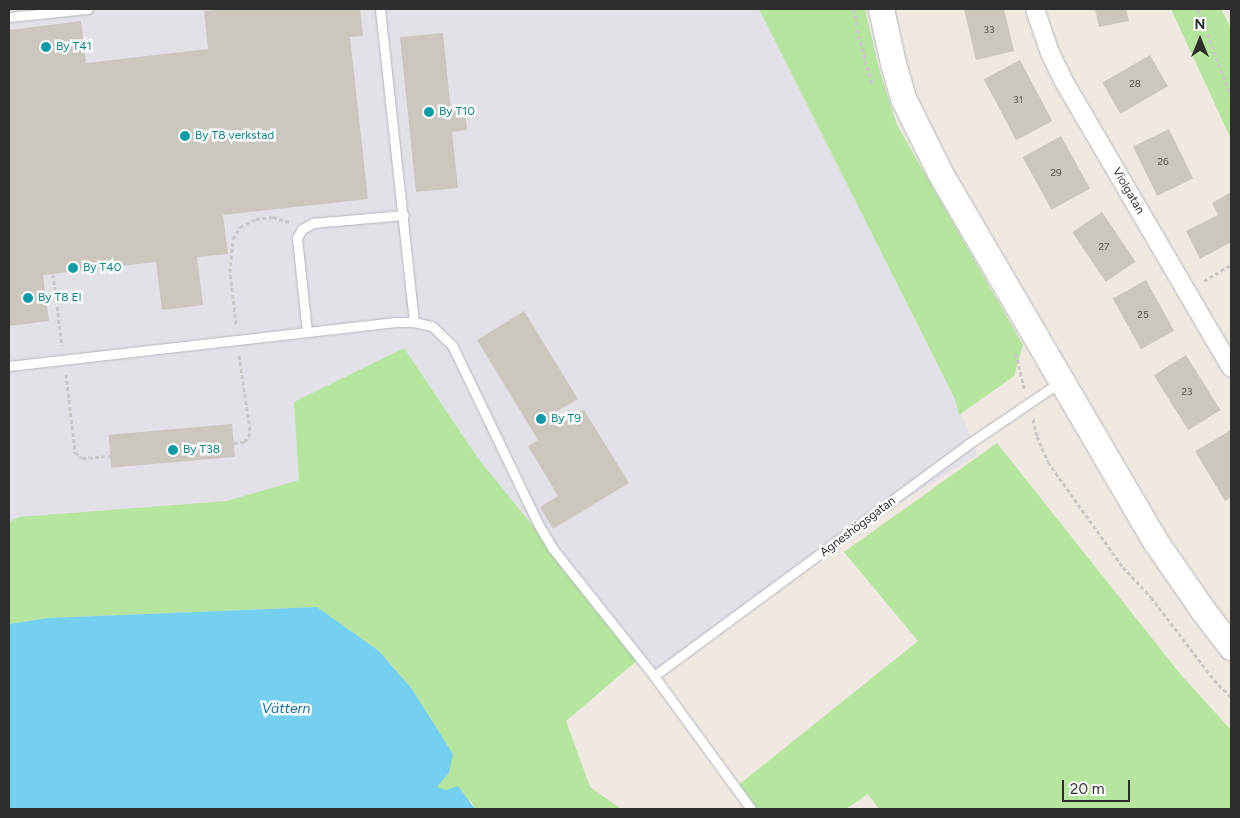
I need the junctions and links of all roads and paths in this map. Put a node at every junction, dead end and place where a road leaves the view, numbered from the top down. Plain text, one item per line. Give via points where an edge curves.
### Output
1 (88, 9) edge
2 (380, 9) edge
3 (881, 9) edge
4 (1035, 9) edge
5 (1198, 9) edge
6 (9, 17) edge
7 (1231, 96) edge
8 (404, 215) junction
9 (302, 229) junction
10 (1231, 265) edge
11 (53, 274) dead end
12 (1186, 291) junction
13 (414, 322) junction
14 (307, 332) junction
15 (237, 340) junction
16 (64, 360) junction
17 (9, 366) edge
18 (1231, 368) edge
19 (1063, 381) junction
20 (1023, 382) dead end
21 (1029, 403) junction
22 (234, 443) dead end
23 (111, 456) dead end
24 (1231, 647) edge
25 (654, 676) junction
26 (1231, 696) edge
27 (752, 809) edge

1 - 6 lane
2 - 8 lane
3 - 19 street via 892,63 903,98 921,137
4 - 12 street, Violgatan via 1063,80
5 - 7 path
8 - 9 lane via 313,223
8 - 13 lane
9 - 14 lane via 297,238
9 - 15 path via 273,217 256,219 240,227 233,239 230,256
10 - 12 path
11 - 16 path
12 - 18 street, Violgatan
13 - 14 lane
13 - 25 lane via 432,326 452,345 553,549
14 - 15 lane
15 - 16 lane
15 - 22 path via 250,430 249,438
16 - 17 lane
16 - 23 path via 75,452 82,458
19 - 21 lane, Agneshögsgatan
19 - 24 street via 1155,541
20 - 21 path
21 - 25 lane, Agneshögsgatan via 967,445
21 - 26 path via 1037,436 1048,462 1123,566 1152,597 1214,680
25 - 27 lane

